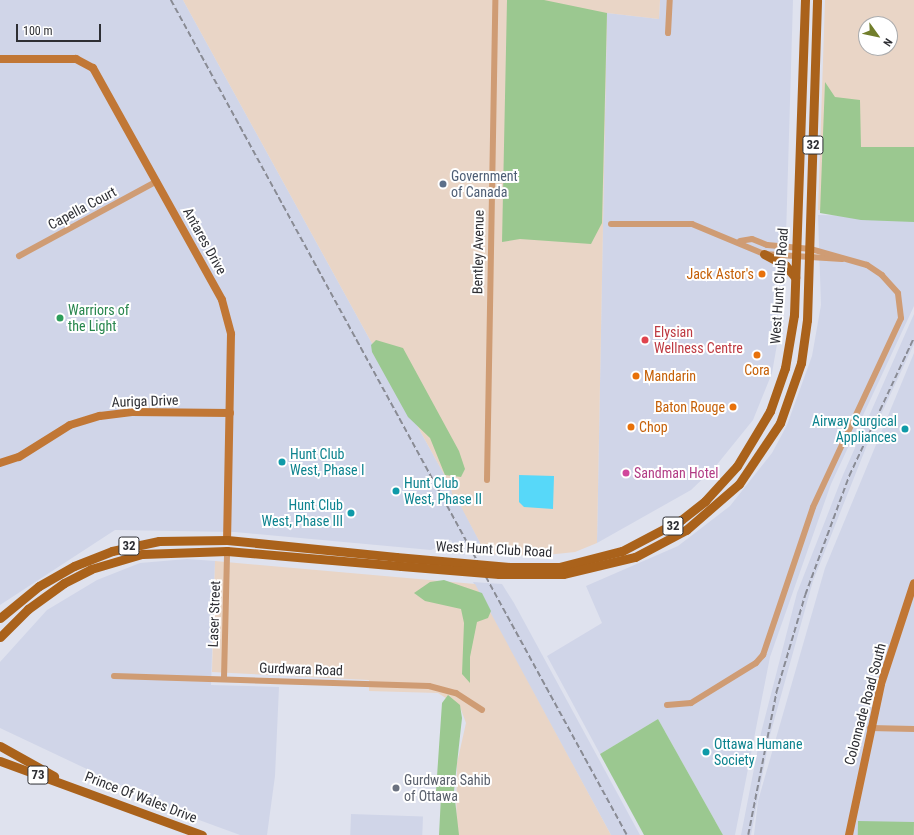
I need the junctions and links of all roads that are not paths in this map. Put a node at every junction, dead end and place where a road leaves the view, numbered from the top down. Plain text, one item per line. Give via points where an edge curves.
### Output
1 (496, 0) edge
2 (670, 0) edge
3 (805, 0) edge
4 (817, 0) edge
5 (668, 33) dead end
6 (0, 59) edge
7 (157, 181) junction
8 (611, 224) dead end
9 (740, 241) junction
10 (796, 252) junction
11 (764, 254) junction
12 (811, 254) junction
13 (19, 256) dead end
14 (843, 258) junction
15 (795, 277) junction
16 (230, 413) junction
17 (0, 463) edge
18 (487, 480) dead end
19 (227, 540) junction
20 (227, 551) junction
21 (561, 570) junction
22 (914, 583) edge
23 (0, 618) edge
24 (0, 637) edge
25 (114, 676) dead end
26 (224, 678) junction
27 (667, 705) dead end
28 (482, 710) dead end
29 (870, 728) junction
30 (914, 729) edge
31 (0, 746) edge
32 (2, 762) edge
33 (69, 785) junction
34 (202, 835) edge
35 (849, 835) edge

1 - 18 street, Bentley Avenue
2 - 5 street
3 - 10 main road, West Hunt Club Road / 32
4 - 12 main road, West Hunt Club Road / 32
6 - 7 street, Antares Drive via 76,59 87,63 103,82
7 - 13 street, Capella Court
7 - 16 street, Antares Drive via 226,313 231,334
8 - 9 street via 692,224
9 - 10 street via 752,239
9 - 11 street
10 - 11 street
10 - 12 street
10 - 12 street
10 - 15 main road, West Hunt Club Road / 32
11 - 15 main road via 785,265
12 - 14 street, West Hunt Club Road
12 - 14 street, West Hunt Club Road
12 - 21 main road, West Hunt Club Road / 32 via 806,334 799,372 780,423 753,466 717,506 668,541 621,562
14 - 27 street, West Hunt Club Road via 876,270 898,293 902,310 898,328 813,506 763,655 756,663 690,703
15 - 21 main road, West Hunt Club Road / 32 via 793,326 782,378 760,431 737,466 705,501 663,532 604,558
16 - 17 street, Auriga Drive via 132,412 100,416 70,425 19,457
16 - 19 street, Antares Drive
19 - 20 main road
19 - 21 main road, West Hunt Club Road / 32, bridge
19 - 23 main road, West Hunt Club Road / 32 via 159,541 99,555 50,579
20 - 21 main road, West Hunt Club Road / 32, bridge via 499,574
20 - 24 main road, West Hunt Club Road / 32 via 154,552 91,569 39,600
20 - 26 street, Laser Street
22 - 29 street, Colonnade Road South
25 - 26 street, Gurdwara Road
26 - 28 street, Gurdwara Road via 429,686 456,693
29 - 30 street
29 - 35 street, Colonnade Road South
31 - 33 main road, Prince Of Wales Drive / 73
32 - 33 main road, Prince Of Wales Drive / 73
33 - 34 main road, Prince Of Wales Drive / 73

